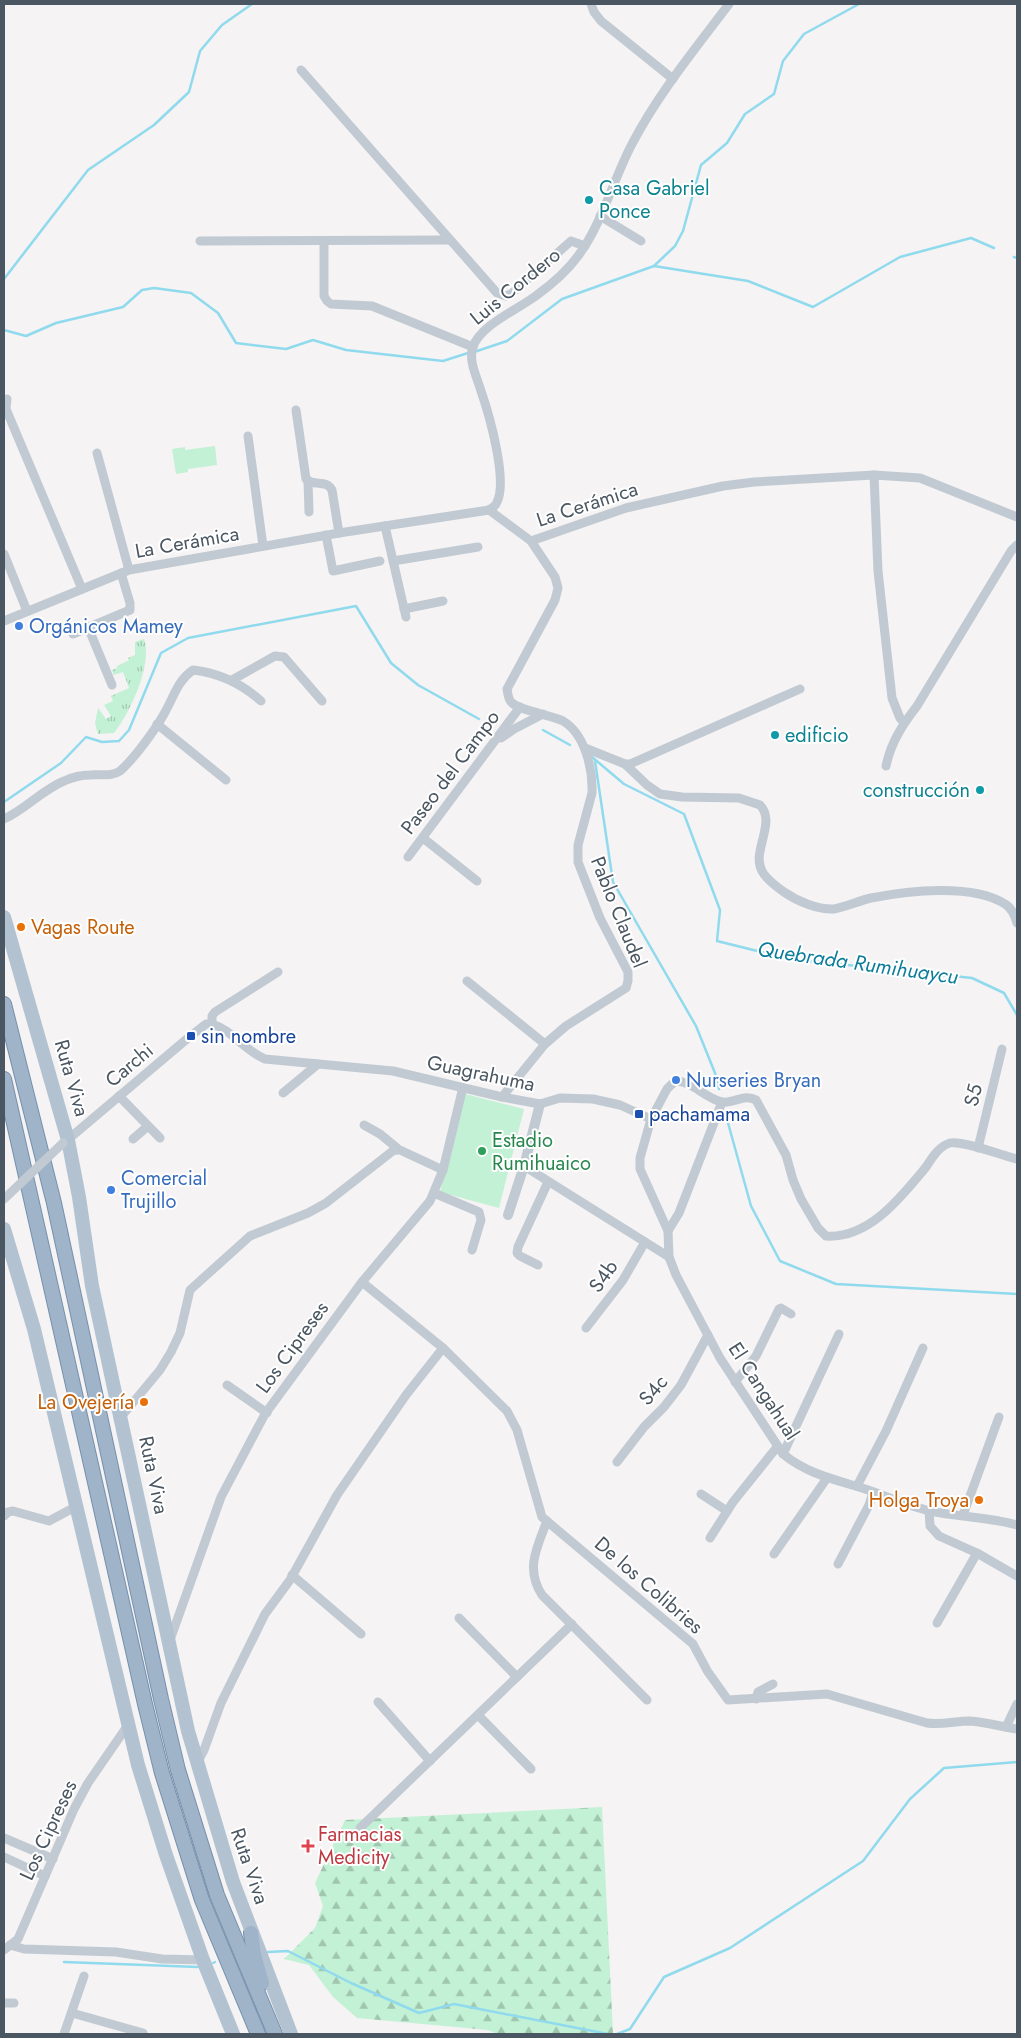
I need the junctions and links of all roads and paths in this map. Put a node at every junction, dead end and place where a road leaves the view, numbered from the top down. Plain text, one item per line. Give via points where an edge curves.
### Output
1 (591, 4) edge
2 (729, 4) edge
3 (301, 70) dead end
4 (673, 80) junction
5 (600, 216) junction
6 (449, 240) junction
7 (200, 241) dead end
8 (641, 241) dead end
9 (324, 242) junction
10 (585, 246) junction
11 (473, 347) junction
12 (7, 399) dead end
13 (296, 410) dead end
14 (248, 436) dead end
15 (97, 453) dead end
16 (874, 475) junction
17 (308, 481) junction
18 (489, 510) junction
19 (309, 512) dead end
20 (1017, 517) edge
21 (385, 526) junction
22 (339, 532) junction
23 (326, 535) junction
24 (531, 541) junction
25 (1017, 545) edge
26 (263, 546) junction
27 (478, 547) dead end
28 (4, 554) edge
29 (380, 561) dead end
30 (393, 561) junction
31 (125, 571) junction
32 (82, 588) junction
33 (444, 602) dead end
34 (27, 611) junction
35 (4, 621) edge
36 (88, 627) junction
37 (73, 634) dead end
38 (232, 680) junction
39 (112, 685) dead end
40 (800, 689) dead end
41 (262, 701) dead end
42 (322, 701) dead end
43 (520, 707) junction
44 (543, 714) junction
45 (904, 723) junction
46 (157, 724) junction
47 (493, 744) junction
48 (584, 748) junction
49 (625, 764) junction
50 (886, 766) dead end
51 (226, 780) dead end
52 (4, 820) edge
53 (423, 838) junction
54 (408, 857) dead end
55 (477, 881) dead end
56 (4, 917) edge
57 (1017, 923) edge
58 (278, 972) dead end
59 (468, 981) dead end
60 (4, 1004) edge
61 (212, 1024) junction
62 (545, 1044) junction
63 (1002, 1049) dead end
64 (318, 1064) junction
65 (4, 1079) edge
66 (463, 1087) junction
67 (283, 1093) dead end
68 (119, 1096) junction
69 (502, 1097) junction
70 (722, 1102) junction
71 (540, 1104) junction
72 (651, 1119) junction
73 (364, 1125) dead end
74 (148, 1126) junction
75 (160, 1138) dead end
76 (133, 1140) dead end
77 (66, 1141) junction
78 (978, 1148) junction
79 (396, 1150) junction
80 (1017, 1159) edge
81 (524, 1166) junction
82 (443, 1170) junction
83 (548, 1182) junction
84 (434, 1193) junction
85 (4, 1198) edge
86 (508, 1214) dead end
87 (4, 1229) edge
88 (668, 1231) junction
89 (645, 1242) junction
90 (472, 1250) dead end
91 (669, 1257) junction
92 (538, 1265) dead end
93 (362, 1282) junction
94 (791, 1314) dead end
95 (586, 1328) dead end
96 (839, 1334) dead end
97 (708, 1335) junction
98 (443, 1348) junction
99 (923, 1348) dead end
100 (735, 1382) junction
101 (227, 1385) dead end
102 (266, 1413) junction
103 (121, 1417) junction
104 (999, 1417) dead end
105 (780, 1450) junction
106 (617, 1462) dead end
107 (827, 1478) junction
108 (857, 1486) junction
109 (873, 1492) junction
110 (701, 1494) dead end
111 (77, 1506) junction
112 (929, 1510) junction
113 (727, 1511) junction
114 (963, 1515) junction
115 (4, 1516) edge
116 (547, 1521) junction
117 (1017, 1523) edge
118 (710, 1538) dead end
119 (977, 1553) junction
120 (774, 1554) dead end
121 (838, 1564) dead end
122 (292, 1575) junction
123 (1017, 1576) edge
124 (459, 1618) dead end
125 (937, 1623) dead end
126 (572, 1624) junction
127 (360, 1634) dead end
128 (169, 1642) junction
129 (517, 1677) junction
130 (773, 1684) dead end
131 (756, 1699) junction
132 (647, 1700) dead end
133 (378, 1702) dead end
134 (1017, 1704) edge
135 (478, 1715) junction
136 (128, 1725) junction
137 (1006, 1727) junction
138 (1017, 1729) edge
139 (430, 1761) junction
140 (197, 1763) junction
141 (531, 1769) dead end
142 (360, 1828) dead end
143 (4, 1838) edge
144 (4, 1857) edge
145 (53, 1859) junction
146 (45, 1876) junction
147 (251, 1933) junction
148 (7, 1947) edge
149 (203, 1960) junction
150 (84, 1976) dead end
151 (4, 2003) edge
152 (14, 2003) dead end
153 (72, 2013) junction
154 (143, 2033) dead end
155 (275, 2033) edge
156 (64, 2034) edge
157 (233, 2034) edge
158 (258, 2034) edge
159 (291, 2034) edge

1 - 4 street via 602,22
2 - 4 street, Luis Cordero
3 - 6 street
4 - 5 street, Luis Cordero via 631,145
5 - 8 street
5 - 10 street, Luis Cordero
6 - 9 street
6 - 10 street via 497,293 506,296 570,242
7 - 9 street
9 - 11 street via 324,296 327,301 372,306
10 - 11 street, Luis Cordero via 564,272 537,296 482,334
11 - 18 street, Luis Cordero via 471,357 489,415 498,460 498,500
12 - 32 street via 6,409
13 - 17 street
14 - 26 street
15 - 31 street
16 - 20 street, La Cerámica via 920,478
16 - 24 street, La Cerámica via 723,486 626,508
16 - 45 street via 878,571 892,698
17 - 19 street
17 - 22 street via 329,485
18 - 21 street, La Cerámica
18 - 24 street, La Cerámica
21 - 22 street, La Cerámica
21 - 30 street
22 - 23 street, La Cerámica
23 - 26 street, La Cerámica
23 - 29 street via 333,571
24 - 43 street via 555,577 558,588 555,600 507,689 508,698
25 - 45 street
26 - 31 street, La Cerámica
27 - 30 street
28 - 34 street
30 - 33 street via 405,613
31 - 32 street, La Cerámica
31 - 36 street via 130,610
32 - 34 street, La Cerámica
34 - 35 street, La Cerámica
36 - 37 street
36 - 39 street
38 - 41 street
38 - 42 street via 280,655
38 - 46 street via 192,670 182,677
40 - 49 street
43 - 44 street, Pablo Claudel
43 - 47 street, Paseo del Campo
44 - 47 street via 514,728
44 - 48 street, Pablo Claudel via 572,728
45 - 50 street via 890,749
46 - 51 street
46 - 52 street via 119,772 79,776 64,781
47 - 53 street, Paseo del Campo
48 - 49 street
48 - 62 street, Pablo Claudel via 592,793 578,845 578,862 600,918 628,972 628,981 626,988 566,1026
49 - 57 street via 660,794 739,798 760,805 766,820 760,853 762,871 785,893 815,907 833,909 870,898 911,892 969,893 1006,905 1012,910
53 - 54 street, Paseo del Campo
53 - 55 street
56 - 77 main road, Ruta Viva via 44,1052
58 - 61 street via 215,1012
59 - 62 street
60 - 155 highway, Ruta Viva via 54,1203 178,1770 217,1895
61 - 64 street, Guagrahuma via 220,1026 257,1056
61 - 68 street, Carchi via 206,1024
62 - 69 street, Pablo Claudel
63 - 78 street, S5
64 - 66 street, Guagrahuma via 393,1071
64 - 67 street
65 - 158 highway via 162,1773 202,1900
66 - 69 street, Guagrahuma
66 - 82 street, Los Cipreses
68 - 74 street
68 - 77 street, Carchi
69 - 71 street, Guagrahuma
70 - 72 street via 690,1084 674,1081 666,1089
70 - 78 street via 744,1097 756,1100 786,1155 801,1199 826,1236 836,1237 866,1227 900,1196 941,1148 951,1143
70 - 88 street via 679,1213
71 - 72 street, Guagrahuma via 560,1098 593,1099 620,1105
71 - 81 street
72 - 88 street, El Cangahual via 640,1169
73 - 79 street via 380,1134
74 - 75 street
74 - 76 street
77 - 85 street, Carchi, bridge
77 - 103 main road, Ruta Viva via 79,1197 92,1286
78 - 80 street
79 - 82 street
79 - 103 street via 326,1203 250,1236 190,1290 180,1333 171,1352
81 - 83 street
81 - 86 street
82 - 84 street, Los Cipreses
83 - 89 street
83 - 92 street via 517,1252
84 - 90 street via 479,1212 481,1220
84 - 93 street, Los Cipreses
87 - 111 main road via 34,1329
88 - 91 street, El Cangahual
89 - 91 street
89 - 95 street, S4b via 623,1280
91 - 97 street, El Cangahual
93 - 98 street, De los Colibries
93 - 102 street, Los Cipreses
94 - 100 street via 779,1309 756,1356
96 - 105 street
97 - 100 street, El Cangahual
97 - 106 street, S4c via 681,1385
98 - 116 street, De los Colibries via 508,1411 517,1430 542,1517
98 - 122 street via 406,1395 337,1495
99 - 108 street
100 - 105 street, El Cangahual
101 - 102 street
102 - 128 street, Los Cipreses via 221,1497
103 - 128 main road, Ruta Viva
104 - 114 street
105 - 107 street, El Cangahual via 798,1466
105 - 113 street
107 - 108 street, El Cangahual
107 - 120 street
108 - 109 street, El Cangahual
109 - 112 street, El Cangahual
109 - 121 street
110 - 113 street
111 - 115 street via 49,1521 13,1511
111 - 136 main road
112 - 114 street, El Cangahual
112 - 119 street via 930,1526 938,1536
113 - 118 street
114 - 117 street, El Cangahual
116 - 126 street via 533,1563 536,1585
116 - 131 street, De los Colibries via 693,1644 728,1700
119 - 123 street
119 - 125 street
122 - 127 street
122 - 140 street via 261,1622 221,1703
124 - 129 street
126 - 129 street
126 - 132 street
128 - 140 main road, Ruta Viva
129 - 135 street
130 - 131 street via 758,1692
131 - 137 street, De los Colibries via 827,1694 927,1723 973,1721
133 - 139 street
134 - 137 street
135 - 139 street
135 - 141 street
136 - 145 street, Los Cipreses via 88,1783
136 - 149 main road via 166,1855
137 - 138 street, De los Colibries
139 - 142 street
140 - 147 main road, Ruta Viva
143 - 145 street
144 - 146 street
145 - 146 street, Los Cipreses
146 - 148 street, Los Cipreses via 18,1938
147 - 155 highway
147 - 159 main road, Ruta Viva
148 - 149 street
149 - 157 main road
150 - 153 street
151 - 152 street
153 - 154 street
153 - 156 street

